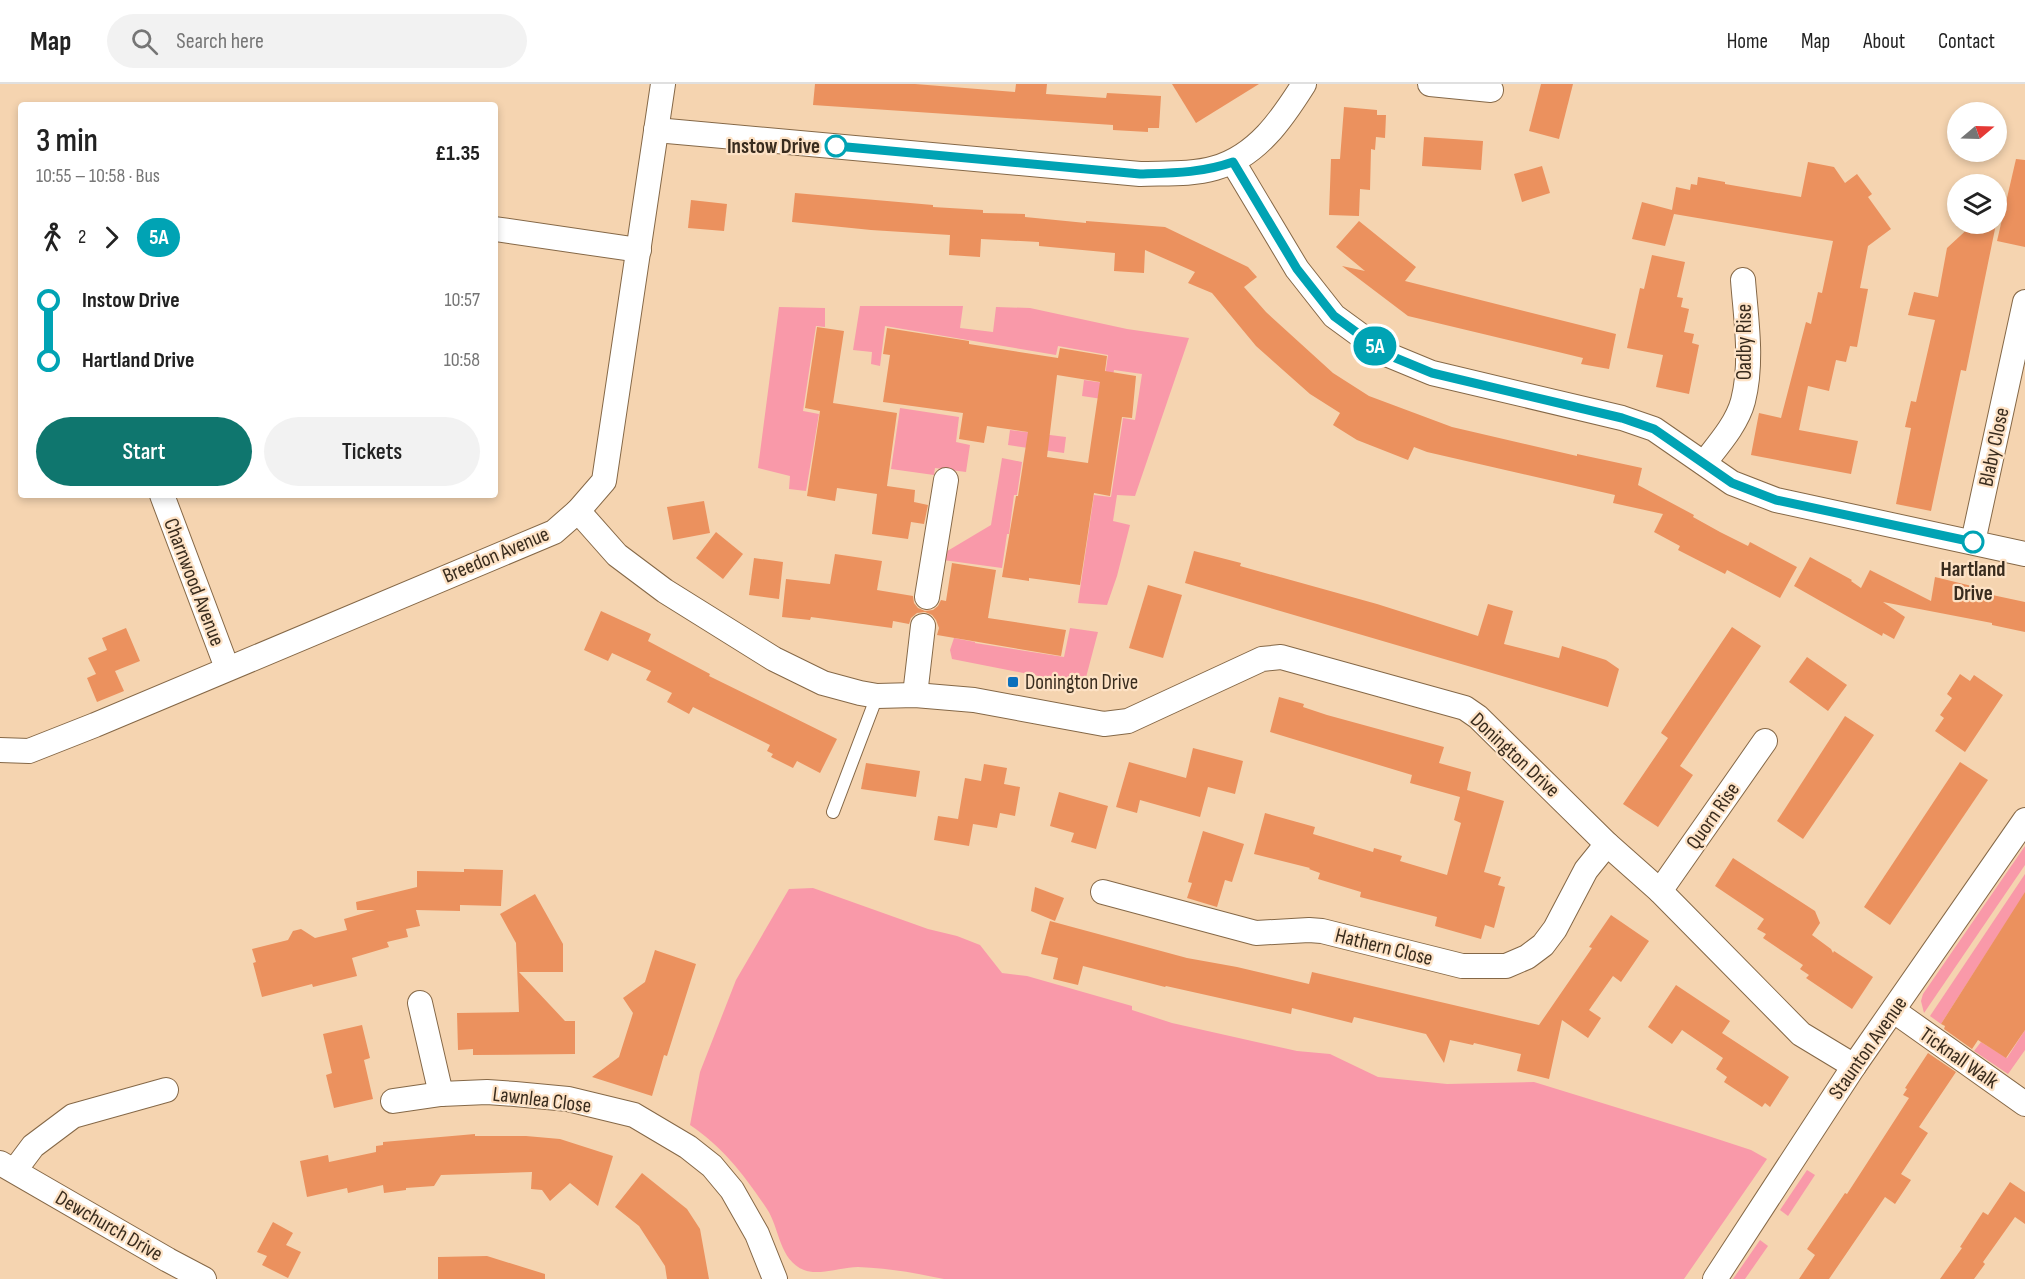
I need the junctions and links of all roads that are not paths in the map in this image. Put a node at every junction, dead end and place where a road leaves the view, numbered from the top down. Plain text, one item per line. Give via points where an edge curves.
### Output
1 (663, 84) edge
2 (1304, 84) edge
3 (1430, 84) edge
4 (1491, 90) dead end
5 (656, 130) junction
6 (1233, 162) junction
7 (498, 229) edge
8 (639, 250) junction
9 (1743, 280) dead end
10 (2024, 312) edge
11 (1704, 464) junction
12 (946, 480) dead end
13 (163, 498) edge
14 (578, 511) junction
15 (1973, 542) junction
16 (2025, 554) edge
17 (927, 597) dead end
18 (923, 626) dead end
19 (227, 668) junction
20 (915, 695) junction
21 (877, 696) junction
22 (1765, 741) dead end
23 (0, 750) edge
24 (833, 812) dead end
25 (2025, 820) edge
26 (1607, 844) junction
27 (1660, 891) junction
28 (1103, 892) dead end
29 (420, 1003) dead end
30 (1893, 1011) junction
31 (1854, 1066) junction
32 (166, 1089) dead end
33 (441, 1094) junction
34 (393, 1101) dead end
35 (2025, 1104) edge
36 (7, 1167) edge
37 (204, 1279) edge
38 (775, 1279) edge
39 (1715, 1279) edge

1 - 5 street, Breedon Avenue
2 - 6 street via 1262,142
3 - 4 street
5 - 6 street via 1140,174 1214,169
5 - 8 street, Breedon Avenue
6 - 11 street via 1297,269 1334,316 1386,354 1432,373 1654,429
7 - 8 street
8 - 14 street, Breedon Avenue via 604,481
9 - 11 street, Oadby Rise via 1748,356 1743,402 1731,427
10 - 15 street, Blaby Close
11 - 15 street via 1732,483 1776,500
12 - 17 street
13 - 19 street, Charnwood Avenue
14 - 19 street, Breedon Avenue via 554,532
14 - 21 street, Donington Drive via 617,555 665,591 774,659 822,683
15 - 16 street
18 - 20 street
19 - 23 street, Breedon Avenue via 29,750
20 - 21 street, Donington Drive
20 - 26 street, Donington Drive via 974,700 1104,724 1128,721 1262,658 1297,660 1465,708
21 - 24 lane
22 - 27 street, Quorn Rise
25 - 30 street, Staunton Avenue
26 - 27 street, Donington Drive
26 - 28 street, Hathern Close via 1586,870 1543,945 1506,966 1462,966 1322,931 1256,933
27 - 31 street, Donington Drive via 1801,1034
29 - 33 street
30 - 31 street, Staunton Avenue
30 - 35 street, Ticknall Walk
31 - 39 street, Staunton Avenue
32 - 36 street, Dewchurch Drive via 73,1116
33 - 34 street, Lawnlea Close
33 - 38 street, Lawnlea Close via 487,1092 567,1099 634,1115 712,1166 732,1190 757,1234
36 - 37 street, Dewchurch Drive

